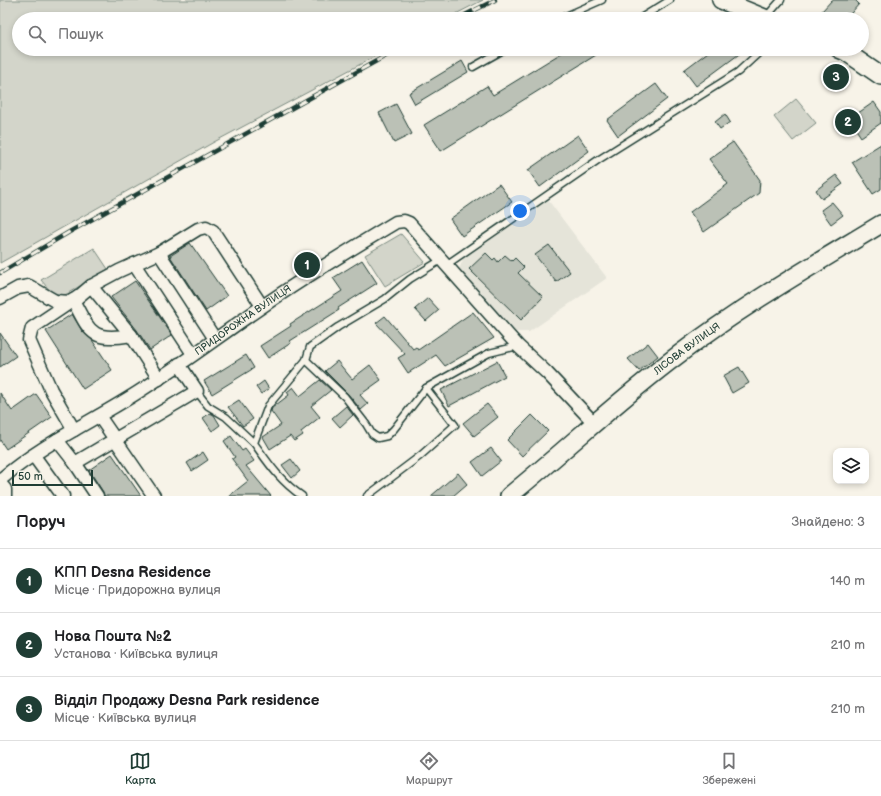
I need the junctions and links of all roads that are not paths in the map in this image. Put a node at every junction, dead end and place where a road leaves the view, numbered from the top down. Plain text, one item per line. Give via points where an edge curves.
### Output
1 (602, 0) edge
2 (670, 0) edge
3 (721, 0) edge
4 (780, 0) edge
5 (588, 3) edge
6 (572, 12) edge
7 (650, 12) edge
8 (749, 12) edge
9 (771, 12) edge
10 (493, 56) edge
11 (755, 56) edge
12 (852, 56) edge
13 (473, 67) dead end
14 (881, 76) edge
15 (881, 224) edge
16 (159, 253) junction
17 (444, 262) junction
18 (134, 264) junction
19 (91, 286) junction
20 (0, 298) edge
21 (72, 301) junction
22 (262, 306) junction
23 (131, 335) junction
24 (215, 339) junction
25 (518, 346) junction
26 (193, 354) junction
27 (306, 360) junction
28 (179, 364) junction
29 (159, 379) junction
30 (426, 388) junction
31 (201, 397) dead end
32 (99, 416) junction
33 (595, 424) junction
34 (74, 430) junction
35 (57, 440) junction
36 (116, 440) junction
37 (254, 443) junction
38 (34, 456) junction
39 (75, 463) junction
40 (0, 480) edge
41 (0, 483) edge
42 (5, 496) edge
43 (63, 496) edge
44 (97, 496) edge
45 (154, 496) edge
46 (302, 496) edge
47 (367, 496) edge
48 (509, 496) edge

1 - 5 lane
2 - 7 lane
3 - 8 main road
4 - 9 lane
5 - 6 lane
10 - 13 lane
11 - 17 lane via 738,72 598,160
12 - 14 main road
15 - 33 main road, ЛІСОВА ВУЛИЦЯ via 730,317 630,392
16 - 18 street
16 - 22 street via 198,229 206,228 212,231
16 - 24 street
17 - 22 street, ПРИДОРОЖНА ВУЛИЦЯ via 409,223 396,222
17 - 25 street, ПРИДОРОЖНА ВУЛИЦЯ
17 - 27 lane via 410,279 385,298 338,326 310,347
18 - 19 street
18 - 26 street
19 - 21 street
19 - 23 street
20 - 21 street via 18,288 30,286 55,301
21 - 23 street via 95,334 103,338
21 - 34 street via 32,328 29,340 51,390
22 - 24 street, ПРИДОРОЖНА ВУЛИЦЯ
23 - 29 street
24 - 26 street, ПРИДОРОЖНА ВУЛИЦЯ
25 - 30 lane via 489,353
25 - 33 street, ПРИДОРОЖНА ВУЛИЦЯ
26 - 28 street, ПРИДОРОЖНА ВУЛИЦЯ
27 - 30 lane via 344,397 372,434 378,438 387,436 394,429
27 - 37 lane via 268,406
28 - 29 street, ПРИДОРОЖНА ВУЛИЦЯ
28 - 36 street via 197,391
29 - 32 street, ПРИДОРОЖНА ВУЛИЦЯ
30 - 47 lane via 455,425 420,456
31 - 37 lane via 208,406 226,417
32 - 34 street, ПРИДОРОЖНА ВУЛИЦЯ
32 - 36 street
33 - 48 main road, ЛІСОВА ВУЛИЦЯ
34 - 35 street, ПРИДОРОЖНА ВУЛИЦЯ
35 - 38 street, ПРИДОРОЖНА ВУЛИЦЯ
35 - 39 street
36 - 39 street
36 - 45 street
37 - 46 lane via 280,479
38 - 40 street, ПРИДОРОЖНА ВУЛИЦЯ
38 - 43 street
39 - 44 street
41 - 42 street via 5,489

